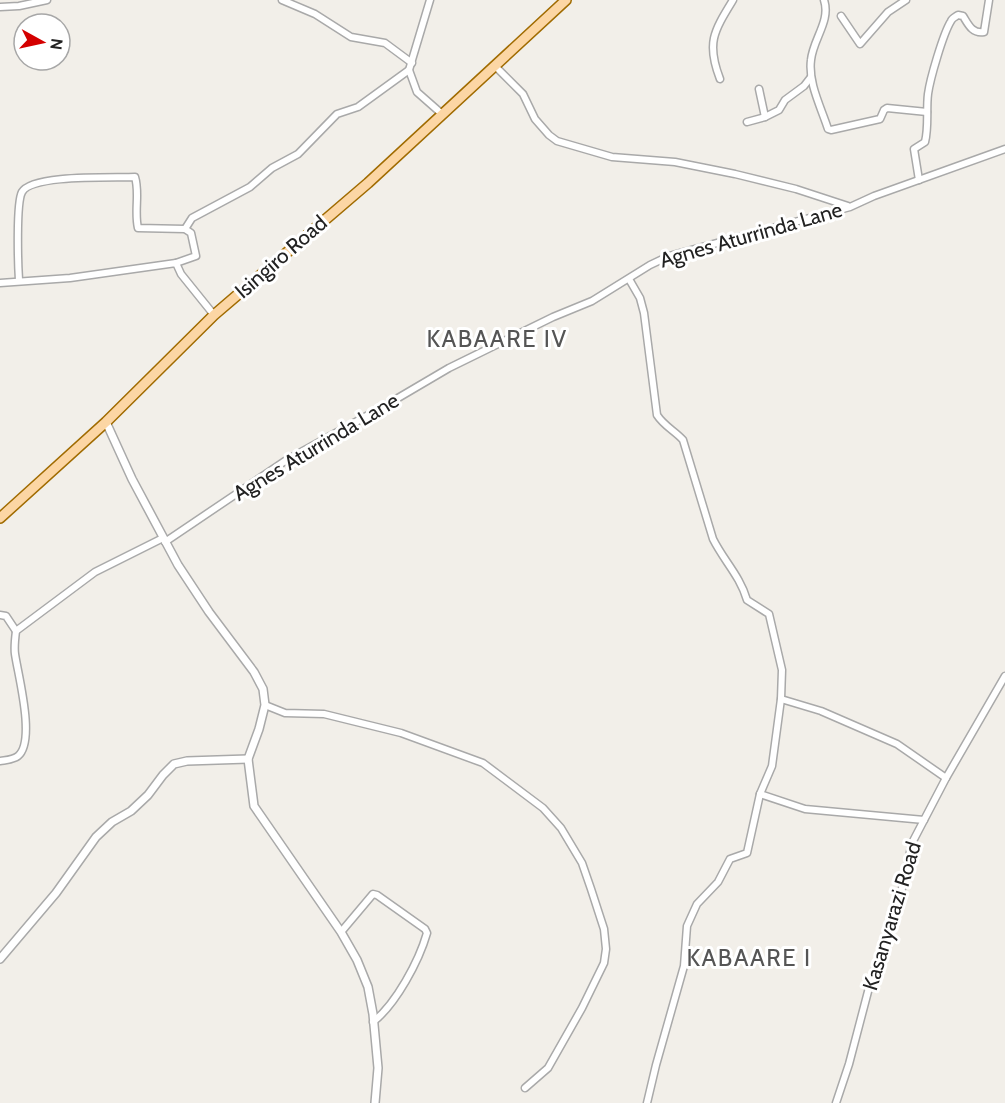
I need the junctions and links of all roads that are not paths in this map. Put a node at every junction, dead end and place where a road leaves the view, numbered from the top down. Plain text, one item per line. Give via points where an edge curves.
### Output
1 (47, 0) edge
2 (282, 0) edge
3 (430, 0) edge
4 (733, 0) edge
5 (824, 0) edge
6 (906, 0) edge
7 (989, 0) edge
8 (560, 2) edge
9 (0, 8) edge
10 (841, 16) dead end
11 (495, 66) junction
12 (410, 67) junction
13 (811, 77) junction
14 (720, 79) dead end
15 (759, 89) dead end
16 (927, 112) junction
17 (442, 114) junction
18 (765, 117) junction
19 (747, 122) dead end
20 (1005, 149) edge
21 (919, 180) junction
22 (850, 207) junction
23 (185, 229) junction
24 (176, 263) junction
25 (629, 279) junction
26 (19, 280) junction
27 (0, 283) edge
28 (214, 315) junction
29 (106, 422) junction
30 (0, 518) edge
31 (164, 540) junction
32 (0, 615) edge
33 (16, 631) junction
34 (1005, 676) edge
35 (782, 699) junction
36 (265, 705) junction
37 (248, 759) junction
38 (0, 761) edge
39 (946, 778) junction
40 (760, 794) junction
41 (924, 820) junction
42 (341, 932) junction
43 (0, 959) edge
44 (374, 1022) junction
45 (525, 1088) dead end
46 (375, 1103) edge
47 (647, 1103) edge
48 (836, 1103) edge

1 - 9 street
2 - 12 street via 351,36 385,43
3 - 12 street
4 - 14 street via 713,36 712,50
5 - 13 street via 827,8 811,56
6 - 10 street via 888,12 860,44
7 - 16 street via 984,32 972,30 963,16 951,19 931,81
8 - 11 main road, Isingiro Road
11 - 17 main road, Isingiro Road
11 - 22 street via 523,94 535,118 557,141 612,157 675,162 735,174
12 - 17 street via 417,92
12 - 23 street via 358,107 338,114 298,154 272,168 250,187 192,218
13 - 16 street via 831,130 880,119 887,108
13 - 18 street via 779,110
15 - 18 street
16 - 21 street via 925,142 914,149
17 - 28 main road, Isingiro Road
18 - 19 street
20 - 21 street, Agnes Aturrinda Lane
21 - 22 street, Agnes Aturrinda Lane
22 - 25 street, Agnes Aturrinda Lane via 669,256
23 - 24 street via 191,233 196,255
23 - 26 street via 138,228 135,177 29,184 21,193
24 - 26 street via 70,278
24 - 28 street
25 - 31 street, Agnes Aturrinda Lane via 592,301 448,368 285,461
25 - 35 street via 644,313 657,415 663,425 683,440 721,554 742,583 747,600 769,614 782,670
26 - 27 street
28 - 29 main road, Isingiro Road
29 - 30 main road, Isingiro Road
29 - 31 street
31 - 33 street, Agnes Aturrinda Lane via 95,572
31 - 36 street via 190,584 254,672 263,688
32 - 33 street via 6,616
33 - 38 street via 15,652 25,702 25,738 18,756
34 - 39 street, Kasanyarazi Road
35 - 39 street via 821,711 897,744
35 - 40 street via 772,766
36 - 37 street
36 - 45 street via 285,713 324,714 401,733 483,763 543,808 561,828 582,862 604,929 606,949 604,963 548,1068
37 - 42 street via 254,806
37 - 43 street via 174,764 132,810 96,837 56,893
39 - 41 street, Kasanyarazi Road
40 - 41 street via 805,809
40 - 47 street via 747,853 730,859 718,882 697,904 687,926 684,966
41 - 48 street, Kasanyarazi Road via 912,843 897,911
42 - 44 street via 368,987
42 - 44 street via 373,894 427,933 403,986
44 - 46 street via 378,1068

